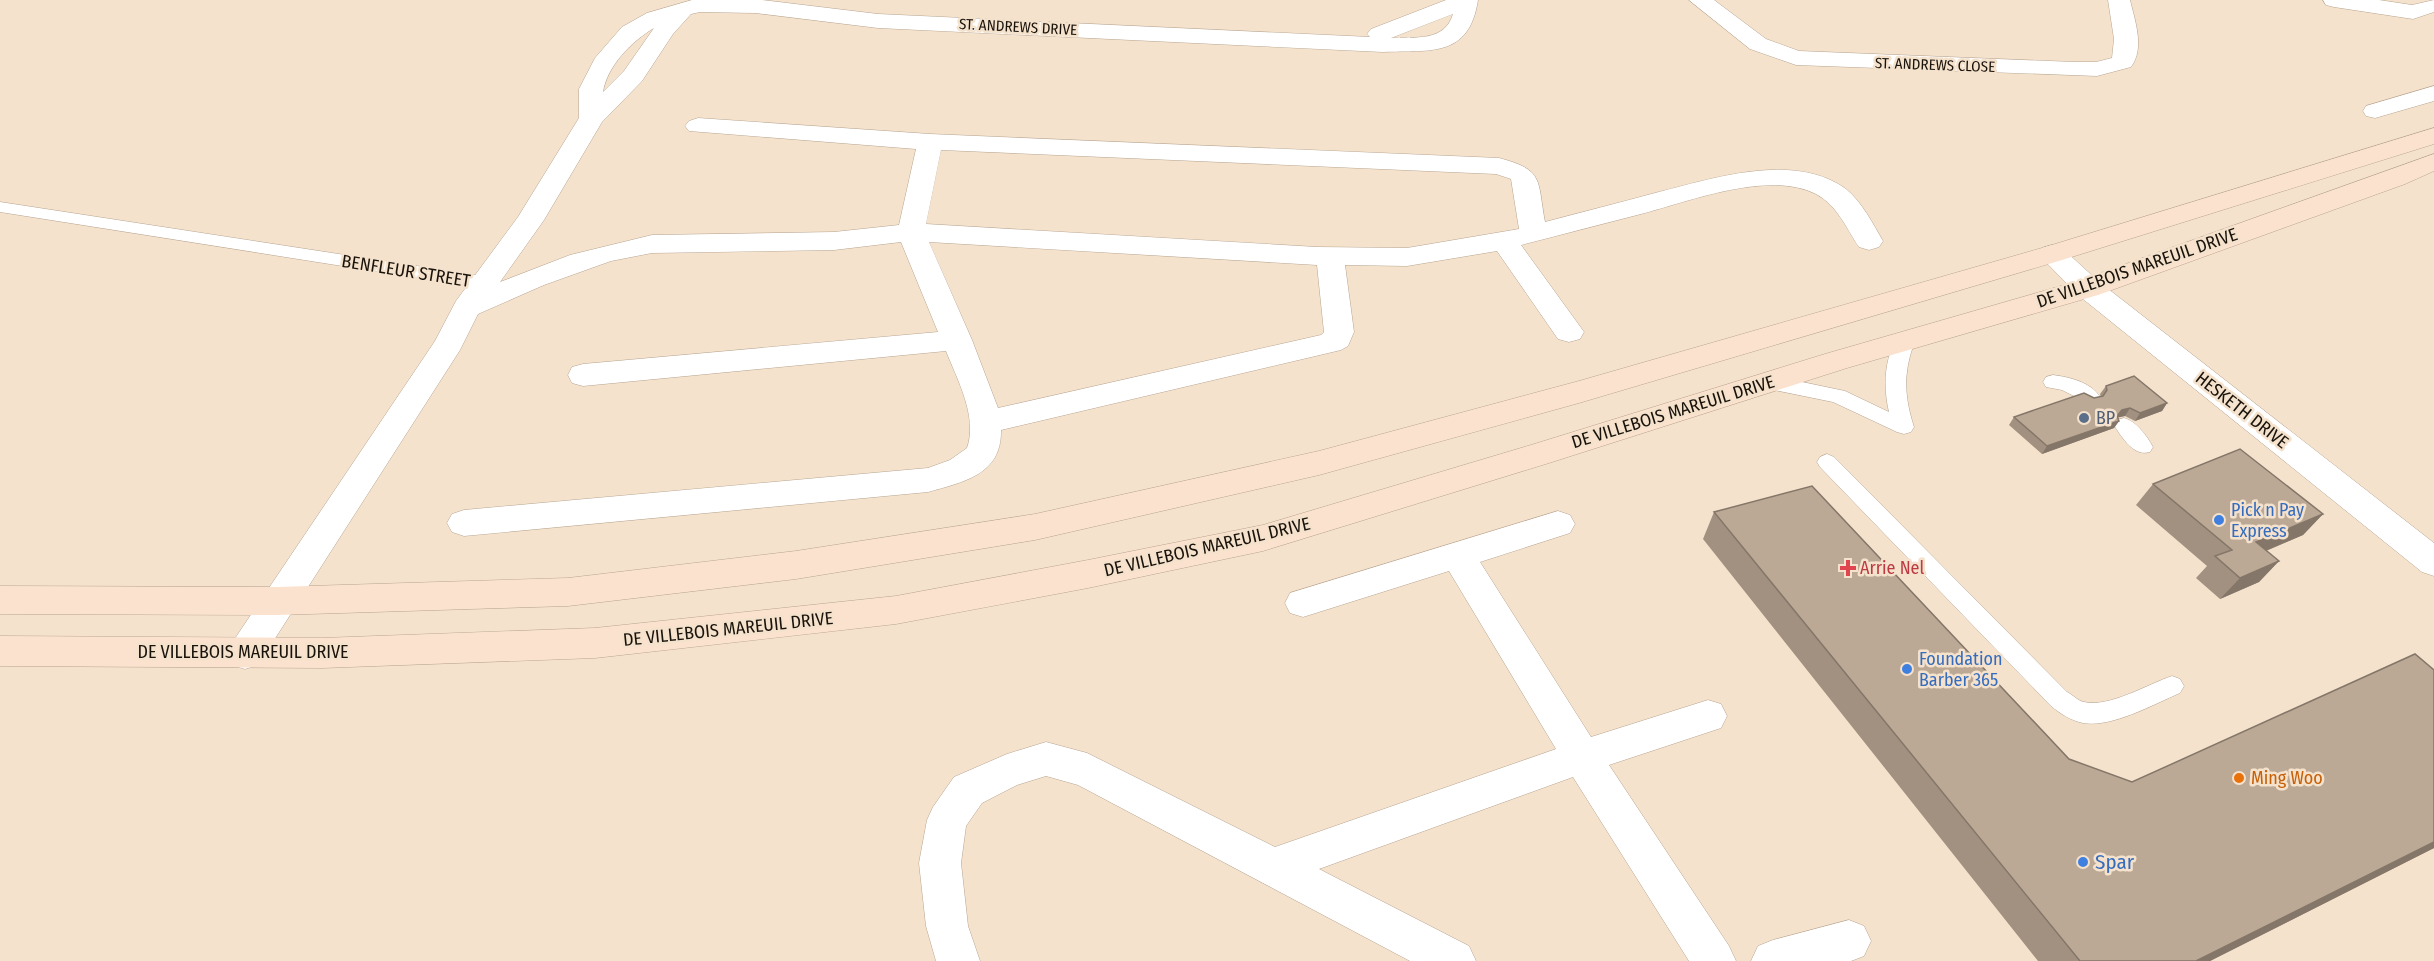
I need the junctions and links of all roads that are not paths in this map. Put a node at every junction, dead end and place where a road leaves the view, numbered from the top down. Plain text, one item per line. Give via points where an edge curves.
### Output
1 (1465, 0) edge
2 (1700, 0) edge
3 (2119, 0) edge
4 (2334, 0) edge
5 (2434, 5) edge
6 (822, 7) edge
7 (2434, 93) edge
8 (2375, 111) dead end
9 (698, 126) dead end
10 (2434, 136) edge
11 (930, 142) junction
12 (2434, 162) edge
13 (0, 207) edge
14 (910, 232) junction
15 (1533, 232) junction
16 (1504, 241) junction
17 (1869, 242) dead end
18 (2052, 254) junction
19 (1330, 257) junction
20 (2088, 288) junction
21 (474, 295) junction
22 (1569, 332) dead end
23 (957, 340) junction
24 (1905, 341) junction
25 (583, 375) dead end
26 (1769, 382) junction
27 (2053, 382) dead end
28 (2091, 397) edge
29 (986, 422) junction
30 (2124, 425) dead end
31 (2143, 447) dead end
32 (1827, 462) dead end
33 (464, 523) dead end
34 (1558, 524) dead end
35 (1457, 555) junction
36 (2434, 562) edge
37 (0, 600) edge
38 (277, 601) junction
39 (1303, 603) dead end
40 (0, 651) edge
41 (245, 654) junction
42 (2172, 686) dead end
43 (1708, 716) dead end
44 (1582, 757) junction
45 (1275, 866) junction
46 (1849, 941) dead end
47 (958, 961) edge
48 (1454, 961) edge
49 (1714, 961) edge
50 (1773, 961) edge

1 - 6 street, ST. ANDREWS DRIVE via 1454,35 1441,40 1383,45 878,21
2 - 3 street, ST. ANDREWS CLOSE via 1758,44 1796,58 2097,69 2123,62 2126,53
4 - 5 street via 2412,12
6 - 21 street, ST. ANDREWS DRIVE via 731,4 685,8 664,30 633,76 592,118 530,220
7 - 8 street
9 - 11 street
10 - 18 main road, DE VILLEBOIS MAREUIL DRIVE
11 - 14 street
11 - 15 street via 1499,166 1520,173 1524,179
12 - 20 main road, DE VILLEBOIS MAREUIL DRIVE
13 - 21 lane, BENFLEUR STREET
14 - 19 street
14 - 21 street via 834,241 681,242 624,248
14 - 23 street
15 - 16 street
15 - 17 street via 1735,181 1773,179 1813,183 1836,195
16 - 19 street via 1424,256
16 - 22 street
18 - 20 street, HESKETH DRIVE
18 - 38 main road, DE VILLEBOIS MAREUIL DRIVE via 1330,460 1035,528 796,565 568,592
19 - 29 street via 1340,332 1330,343
20 - 24 main road, DE VILLEBOIS MAREUIL DRIVE
20 - 36 street, HESKETH DRIVE
21 - 38 street, BENFLEUR STREET via 448,343
23 - 25 street
23 - 29 street
24 - 26 main road, DE VILLEBOIS MAREUIL DRIVE
24 - 26 lane via 1893,382 1904,427 1838,396
26 - 41 main road, DE VILLEBOIS MAREUIL DRIVE via 1263,538 896,610 595,643
27 - 28 lane via 2067,384
29 - 33 street via 980,457 953,473 928,480
30 - 31 lane
32 - 42 lane via 2059,699 2075,710 2091,714 2106,711
34 - 35 street
35 - 39 street
35 - 44 street
37 - 38 main road, DE VILLEBOIS MAREUIL DRIVE
38 - 41 street, BENFLEUR STREET
40 - 41 main road, DE VILLEBOIS MAREUIL DRIVE
43 - 44 street
44 - 45 street
44 - 49 street
45 - 47 street via 1087,770 1046,759 1007,771 969,790 946,820 940,863 947,926
45 - 48 street
46 - 50 street

